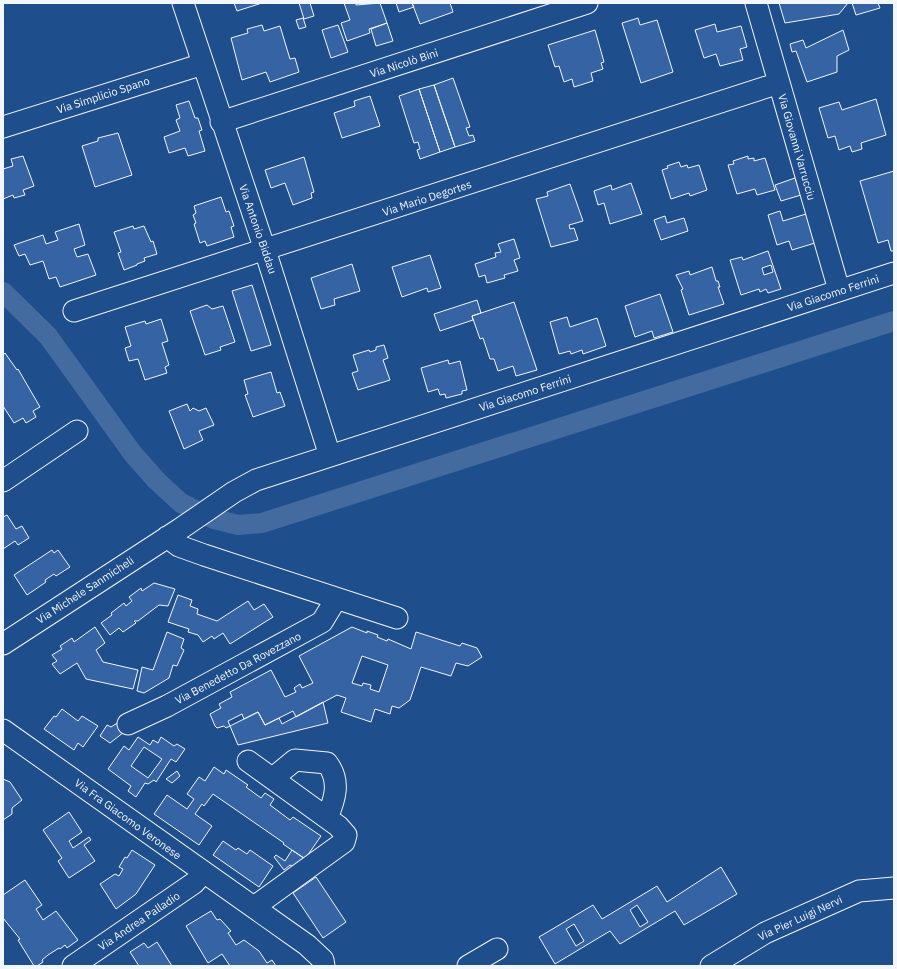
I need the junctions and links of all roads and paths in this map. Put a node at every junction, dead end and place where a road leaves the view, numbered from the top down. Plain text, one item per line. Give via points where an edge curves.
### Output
1 (183, 3) edge
2 (587, 3) edge
3 (756, 3) edge
4 (203, 64) junction
5 (779, 83) junction
6 (221, 122) junction
7 (3, 127) edge
8 (265, 250) junction
9 (894, 273) edge
10 (839, 290) junction
11 (74, 311) dead end
12 (77, 431) dead end
13 (330, 456) junction
14 (3, 481) edge
15 (174, 533) junction
16 (336, 599) junction
17 (397, 618) dead end
18 (3, 644) edge
19 (128, 724) dead end
20 (3, 730) edge
21 (248, 761) dead end
22 (273, 778) junction
23 (327, 818) junction
24 (203, 873) junction
25 (894, 888) edge
26 (254, 907) junction
27 (498, 949) dead end
28 (321, 964) edge
29 (73, 966) edge
30 (468, 966) edge
31 (711, 966) edge

1 - 4 street, Via Antonio Biddau
2 - 6 street, Via Nicolò Bini
3 - 5 street, Via Giovanni Varrucciu
4 - 6 street, Via Antonio Biddau
4 - 7 street, Via Simplicio Spano
5 - 8 street, Via Mario Degortes
5 - 10 street, Via Giovanni Varrucciu
6 - 8 street, Via Antonio Biddau
8 - 11 street, Via Mario Degortes
8 - 13 street, Via Antonio Biddau
9 - 10 street, Via Giacomo Ferrini
10 - 13 street, Via Giacomo Ferrini
12 - 14 street
13 - 15 street, Via Giacomo Ferrini via 256,480
15 - 16 street via 179,546
15 - 18 street, Via Michele Sanmicheli
16 - 17 street
16 - 19 street, Via Benedetto Da Rovezzano via 322,622 167,706
20 - 24 street, Via Fra Giacomo Veronese
21 - 22 street
22 - 23 street
22 - 23 street via 295,760 327,763 334,772 335,798
23 - 26 street via 346,835 344,842
24 - 26 street, Via Fra Giacomo Veronese
24 - 29 street, Via Andrea Palladio via 194,883
25 - 31 street, Via Pier Luigi Nervi via 859,891 765,933
26 - 28 street, Via Fra Giacomo Veronese via 307,945
27 - 30 street

